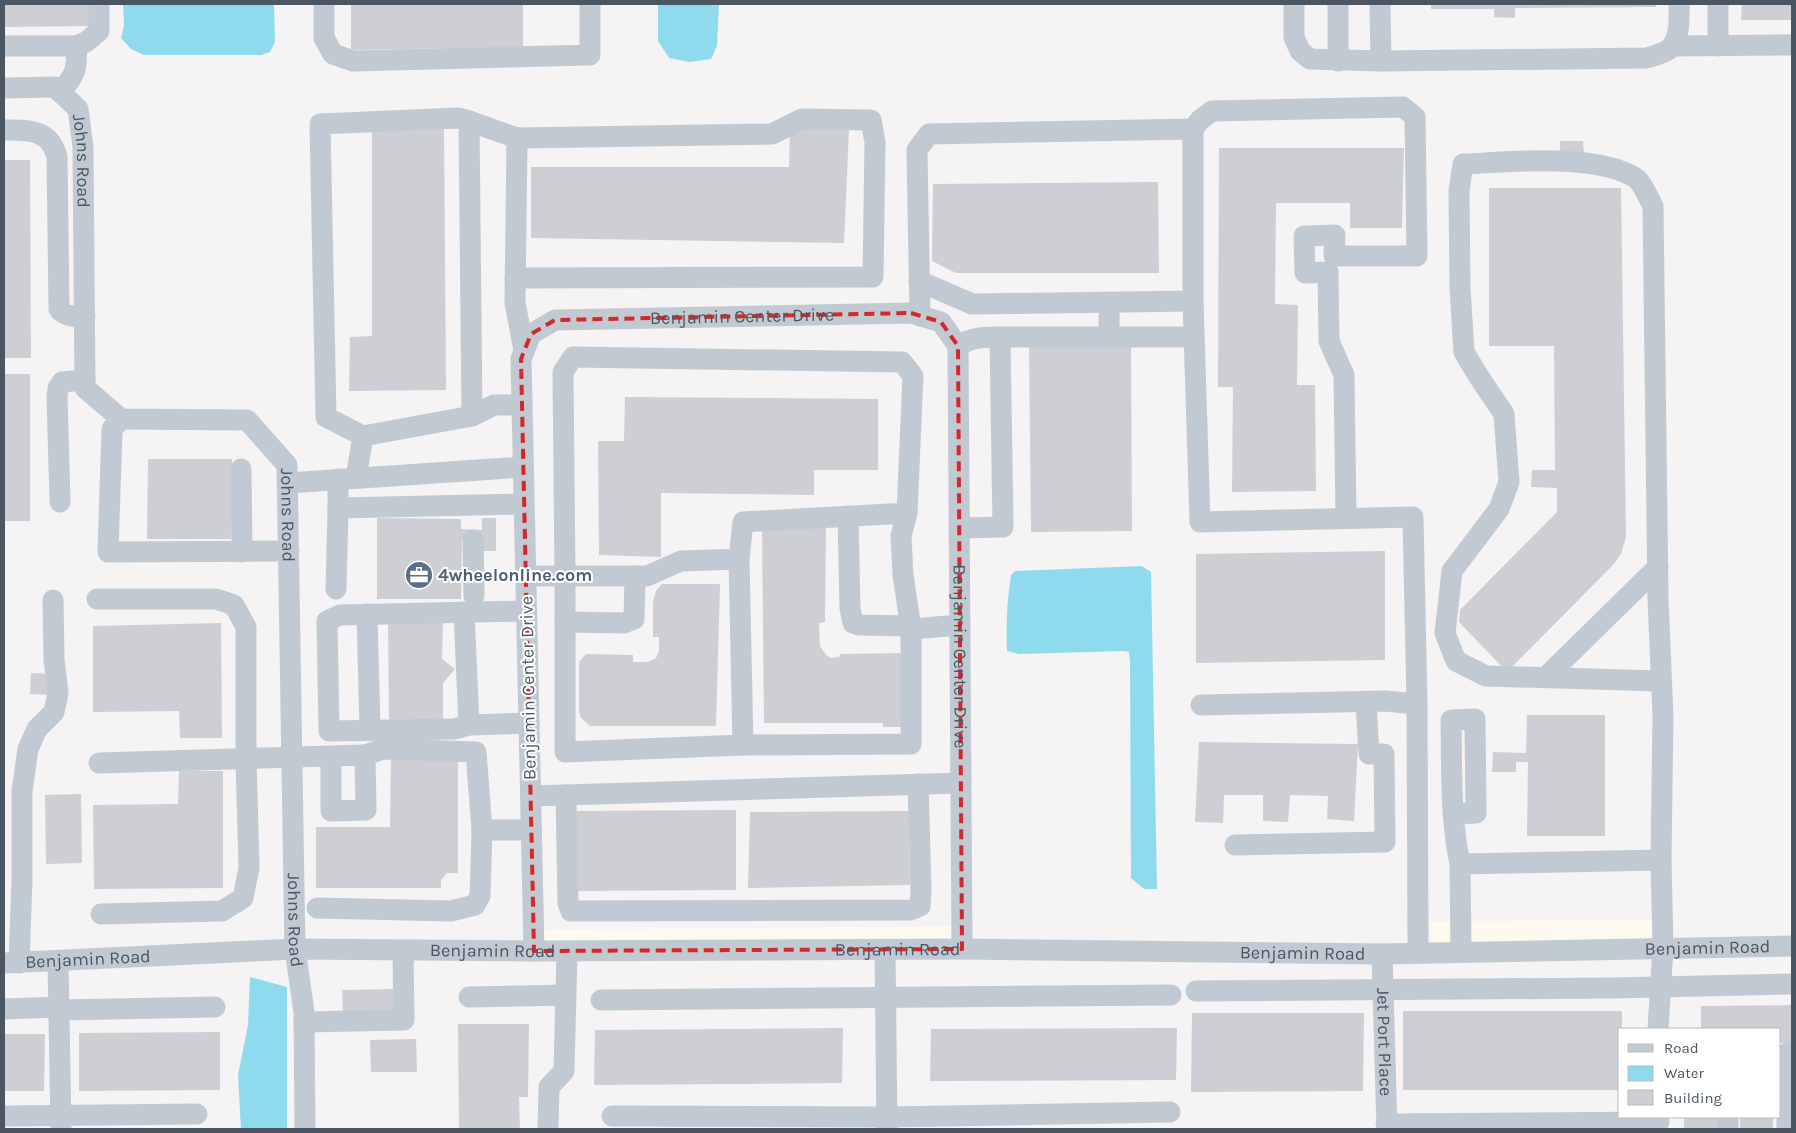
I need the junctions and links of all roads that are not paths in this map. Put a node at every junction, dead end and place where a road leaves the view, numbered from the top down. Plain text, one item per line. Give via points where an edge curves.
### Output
1 (99, 4) edge
2 (324, 4) edge
3 (590, 4) edge
4 (1294, 4) edge
5 (1338, 4) edge
6 (1380, 4) edge
7 (1679, 4) edge
8 (1718, 4) edge
9 (1792, 45) edge
10 (4, 46) edge
11 (76, 46) junction
12 (1672, 46) junction
13 (1718, 46) junction
14 (1338, 61) junction
15 (1381, 61) junction
16 (4, 88) edge
17 (60, 92) junction
18 (469, 121) junction
19 (1193, 129) junction
20 (4, 130) edge
21 (517, 138) junction
22 (515, 278) junction
23 (919, 282) junction
24 (1193, 301) junction
25 (1109, 302) junction
26 (920, 316) junction
27 (85, 317) junction
28 (1000, 337) junction
29 (1109, 337) junction
30 (1194, 337) junction
31 (958, 346) junction
32 (524, 350) junction
33 (85, 380) junction
34 (522, 405) junction
35 (472, 416) junction
36 (121, 419) junction
37 (362, 436) junction
38 (523, 467) junction
39 (241, 469) dead end
40 (347, 479) junction
41 (288, 483) junction
42 (60, 502) dead end
43 (524, 504) junction
44 (473, 505) junction
45 (338, 508) junction
46 (907, 513) junction
47 (848, 516) junction
48 (1346, 518) junction
49 (959, 528) junction
50 (242, 552) junction
51 (289, 552) junction
52 (739, 559) junction
53 (1658, 567) junction
54 (526, 576) junction
55 (565, 576) junction
56 (635, 576) junction
57 (336, 589) dead end
58 (97, 599) dead end
59 (53, 600) dead end
60 (469, 604) junction
61 (526, 611) junction
62 (367, 614) junction
63 (565, 622) junction
64 (960, 625) junction
65 (910, 627) junction
66 (1546, 677) junction
67 (1660, 681) junction
68 (1366, 702) junction
69 (1418, 704) junction
70 (1201, 706) dead end
71 (529, 723) junction
72 (469, 725) junction
73 (370, 730) junction
74 (743, 745) junction
75 (365, 755) junction
76 (331, 756) junction
77 (292, 758) junction
78 (246, 759) junction
79 (98, 763) dead end
80 (961, 782) junction
81 (918, 784) junction
82 (566, 795) junction
83 (531, 796) junction
84 (1453, 814) dead end
85 (482, 830) junction
86 (531, 830) junction
87 (1235, 845) dead end
88 (1661, 860) junction
89 (1460, 864) junction
90 (317, 908) dead end
91 (101, 914) dead end
92 (1792, 946) edge
93 (295, 948) junction
94 (1663, 948) junction
95 (962, 949) junction
96 (403, 950) junction
97 (885, 950) junction
98 (534, 951) junction
99 (567, 951) junction
100 (1461, 952) junction
101 (1418, 953) junction
102 (1382, 954) junction
103 (58, 961) junction
104 (11, 963) edge
105 (1792, 984) edge
106 (1660, 987) junction
107 (1383, 989) junction
108 (1196, 991) dead end
109 (566, 995) junction
110 (1171, 995) dead end
111 (469, 997) dead end
112 (886, 999) junction
113 (601, 1000) dead end
114 (215, 1007) dead end
115 (4, 1009) edge
116 (59, 1009) junction
117 (304, 1022) junction
118 (1658, 1028) edge
119 (1786, 1053) edge
120 (1170, 1112) dead end
121 (197, 1114) dead end
122 (4, 1116) edge
123 (612, 1116) dead end
124 (61, 1122) edge
125 (887, 1123) edge
126 (1659, 1123) edge
127 (1386, 1127) edge
128 (305, 1129) edge
129 (548, 1129) edge
130 (1787, 1129) edge

1 - 11 street via 99,31
2 - 3 street via 324,38 333,54 353,60 590,55
4 - 14 street via 1294,37 1300,51 1310,59
5 - 14 street
6 - 15 street
7 - 12 street via 1679,28
8 - 13 street
9 - 13 street
10 - 11 street
11 - 17 street via 77,61 72,79
12 - 13 street
12 - 15 street via 1646,58
14 - 15 street
16 - 17 street, Johns Road via 55,88
17 - 27 street, Johns Road via 78,109 84,147
18 - 21 street
18 - 35 street
18 - 37 street via 458,118 320,124 326,416
19 - 23 street via 929,134 917,150
19 - 24 street
19 - 48 street via 1212,111 1403,107 1415,117 1417,256 1331,264 1329,342 1344,375
20 - 27 street via 33,131 47,137 55,147 59,309 66,315
21 - 22 street
21 - 22 street via 772,134 802,119 832,119 871,120 875,142 873,277
22 - 32 street via 515,303
23 - 25 street via 972,304
23 - 26 street
24 - 25 street
24 - 30 street
25 - 29 street
26 - 31 street, Benjamin Center Drive via 941,322
26 - 32 street, Benjamin Center Drive via 911,313 555,320 530,334
27 - 33 street, Johns Road
28 - 29 street
28 - 31 street via 975,338
28 - 49 street via 1003,527
29 - 30 street
30 - 48 street via 1200,522
31 - 49 street, Benjamin Center Drive
32 - 34 street, Benjamin Center Drive via 521,359
33 - 36 street via 86,388
33 - 42 street via 62,382 58,388
34 - 35 street via 494,405
34 - 38 street, Benjamin Center Drive
35 - 37 street
36 - 41 street, Johns Road via 248,420 287,465
36 - 50 street via 112,429 108,552
37 - 40 street
38 - 40 street
38 - 43 street, Benjamin Center Drive
39 - 50 street
40 - 41 street
40 - 45 street
41 - 51 street, Johns Road
43 - 44 street
43 - 54 street, Benjamin Center Drive
44 - 45 street
44 - 60 street
45 - 57 street
46 - 47 street
46 - 55 street via 913,376 902,362 573,357 563,372
46 - 65 street via 901,536
47 - 52 street via 743,522
47 - 65 street via 853,623
48 - 69 street via 1413,516
49 - 64 street, Benjamin Center Drive
50 - 51 street
51 - 77 street, Johns Road
52 - 56 street via 681,561 647,576
52 - 74 street
53 - 66 street
53 - 66 street via 1653,206 1636,178 1604,164 1546,161 1463,164 1459,191 1464,352 1504,414 1509,482 1499,510 1452,571 1444,633 1456,661 1486,676
53 - 67 street
54 - 55 street
54 - 61 street, Benjamin Center Drive
55 - 56 street
55 - 63 street
56 - 63 street via 634,619 624,623
58 - 78 street via 216,599 234,605 246,627
59 - 104 street via 58,693 54,712 37,729 28,749 22,791 22,880
60 - 61 street
60 - 62 street
60 - 72 street
61 - 71 street, Benjamin Center Drive
62 - 73 street
62 - 73 street via 340,614 327,621 329,731
63 - 74 street via 565,752
64 - 65 street
64 - 80 street, Benjamin Center Drive
65 - 74 street via 911,744
66 - 67 street
67 - 88 street via 1663,716
68 - 69 street
68 - 70 street
68 - 87 street via 1369,754 1384,754 1385,842
69 - 101 street
71 - 72 street
71 - 83 street, Benjamin Center Drive
72 - 73 street via 454,729
75 - 76 street
75 - 76 street via 366,810 331,811
75 - 85 street via 383,749 476,752
76 - 77 street
77 - 78 street
77 - 93 street, Johns Road
78 - 79 street
78 - 91 street via 249,868 243,898 222,911
80 - 81 street
80 - 95 street, Benjamin Center Drive
81 - 82 street
81 - 82 street via 921,890 920,906 911,910 571,911 568,903
82 - 83 street
83 - 86 street, Benjamin Center Drive
84 - 89 street
85 - 86 street
85 - 90 street via 480,896 475,905 451,911
86 - 98 street, Benjamin Center Drive
88 - 89 street
88 - 94 street
89 - 100 street
92 - 94 street, Benjamin Road
93 - 96 street, Benjamin Road
93 - 103 street, Benjamin Road
93 - 117 street, Johns Road
94 - 100 street, Benjamin Road
94 - 106 street
95 - 97 street, Benjamin Road
95 - 102 street, Benjamin Road
96 - 98 street, Benjamin Road
96 - 117 street via 404,1020
97 - 99 street, Benjamin Road
97 - 112 street
98 - 99 street, Benjamin Road
99 - 109 street
100 - 101 street, Benjamin Road
101 - 102 street, Benjamin Road
102 - 107 street, Jet Port Place
103 - 104 street, Benjamin Road
103 - 116 street
105 - 106 street
106 - 107 street
106 - 118 street
107 - 108 street
107 - 127 street, Jet Port Place
109 - 111 street
109 - 129 street via 564,1071 549,1087
110 - 112 street
112 - 113 street
112 - 125 street
114 - 116 street
115 - 116 street
116 - 124 street
117 - 128 street, Johns Road
119 - 130 street
120 - 125 street
121 - 124 street
122 - 124 street
123 - 125 street
126 - 127 street

